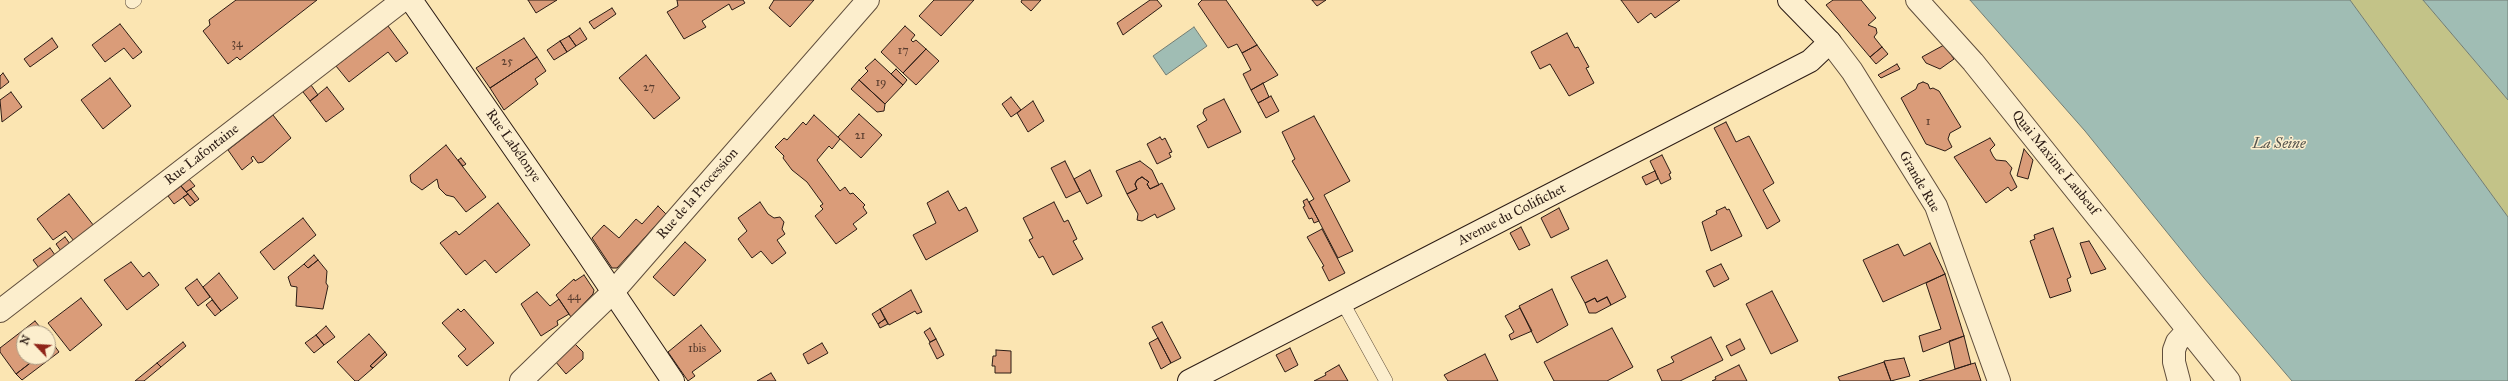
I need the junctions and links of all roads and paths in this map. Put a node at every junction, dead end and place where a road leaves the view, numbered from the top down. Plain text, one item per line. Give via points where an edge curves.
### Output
1 (403, 0) edge
2 (411, 0) edge
3 (868, 0) edge
4 (1789, 0) edge
5 (1917, 0) edge
6 (1830, 42) junction
7 (612, 293) junction
8 (1343, 303) junction
9 (0, 311) edge
10 (2187, 330) junction
11 (520, 381) edge
12 (672, 381) edge
13 (1188, 381) edge
14 (1386, 381) edge
15 (1999, 381) edge
16 (2179, 381) edge
17 (2229, 381) edge

1 - 9 street, Rue Lafontaine
2 - 7 street, Rue Labélonye
3 - 7 street, Rue de la Procession
4 - 6 street, Grande Rue
5 - 10 street, Quai Maxime Laubeuf via 1973,62 2044,148
6 - 8 street, Avenue du Colifichet via 1810,61
6 - 15 street, Grande Rue via 1852,71 1936,206
7 - 11 street, Rue de la Procession
7 - 12 street, Rue Labélonye
8 - 13 street, Avenue du Colifichet
8 - 14 lane
10 - 16 street via 2174,350
10 - 17 street, Quai Maxime Laubeuf

